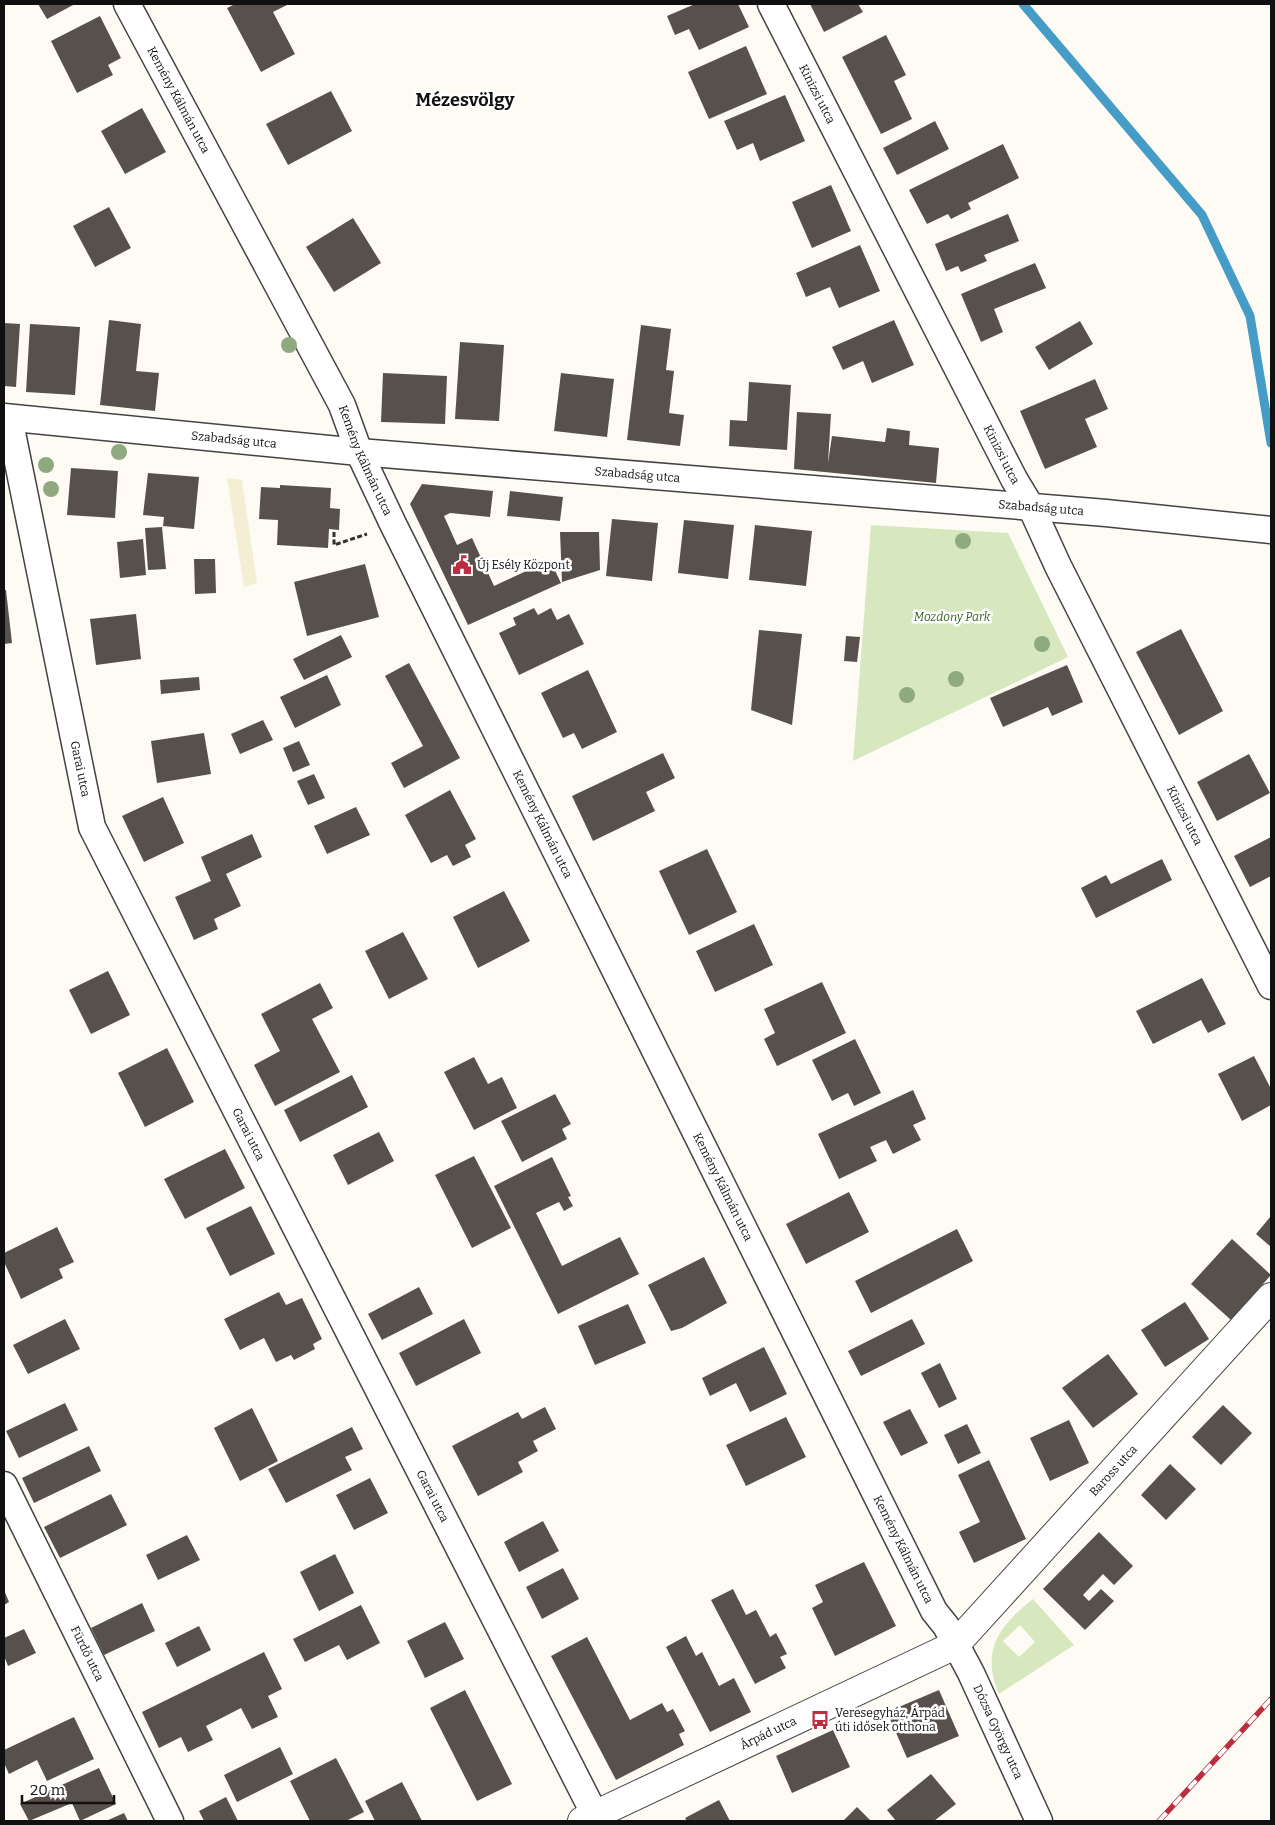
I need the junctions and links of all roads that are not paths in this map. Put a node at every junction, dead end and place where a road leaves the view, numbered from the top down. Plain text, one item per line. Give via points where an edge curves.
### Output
1 (127, 4) edge
2 (771, 4) edge
3 (6, 418) edge
4 (359, 452) junction
5 (1032, 509) junction
6 (1271, 530) edge
7 (1271, 986) edge
8 (1271, 1297) edge
9 (4, 1485) edge
10 (955, 1645) junction
11 (589, 1818) edge
12 (170, 1821) edge
13 (1039, 1821) edge

1 - 4 street, Kemény Kálmán utca via 342,405
2 - 5 street, Kinizsi utca
3 - 4 street, Szabadság utca
3 - 11 street, Garai utca via 92,827
4 - 5 street, Szabadság utca
4 - 10 street, Kemény Kálmán utca via 934,1611
5 - 6 street, Szabadság utca
5 - 7 street, Kinizsi utca
8 - 10 street, Baross utca
9 - 12 street, Fürdő utca
10 - 11 street, Árpád utca
10 - 13 street, Dózsa György utca

